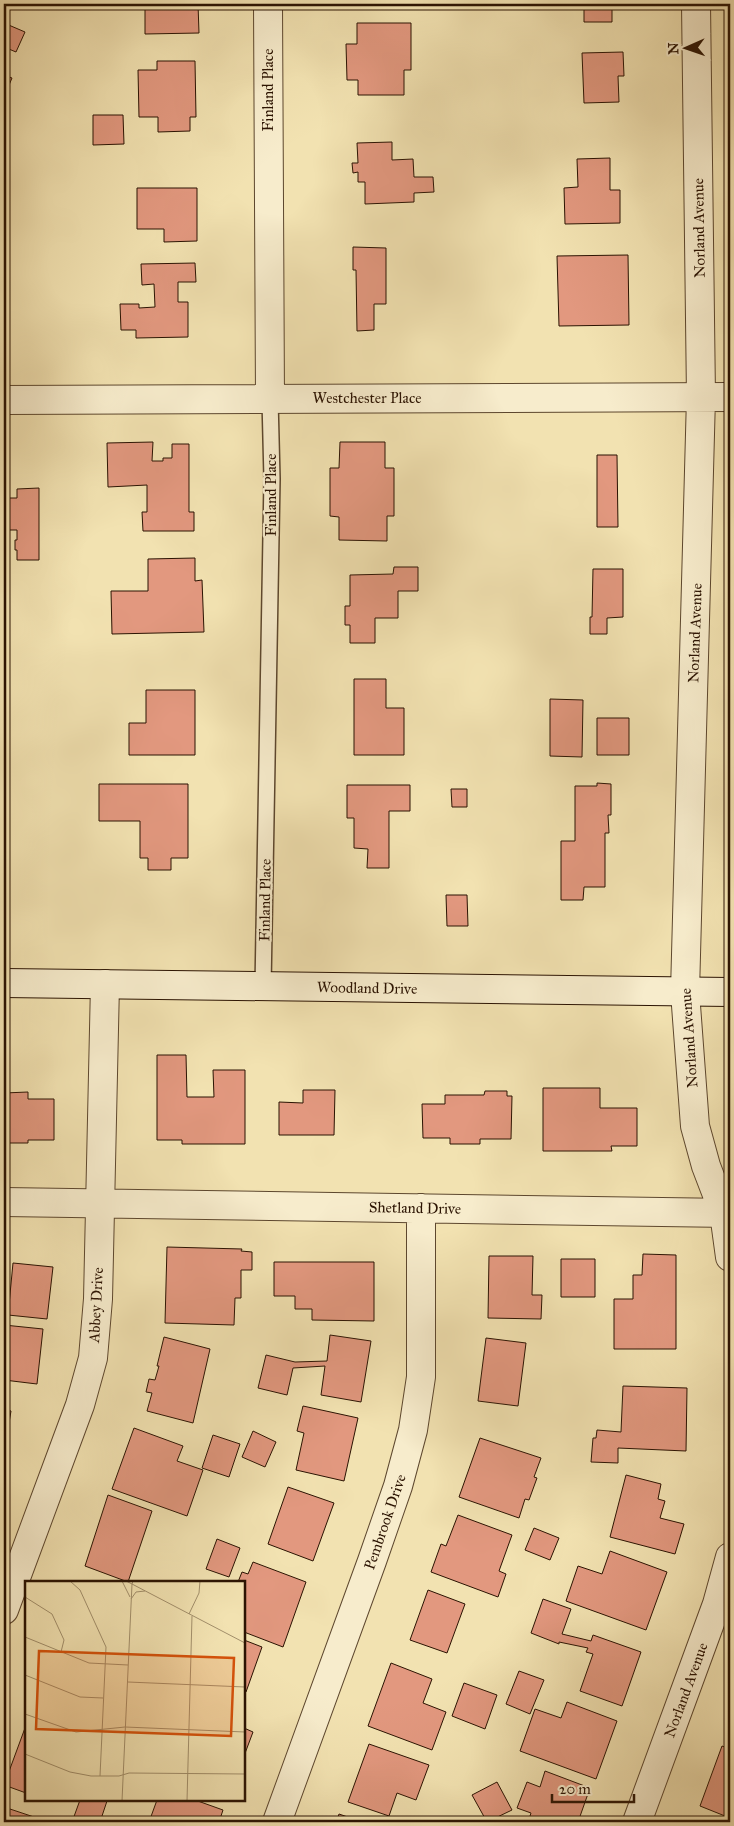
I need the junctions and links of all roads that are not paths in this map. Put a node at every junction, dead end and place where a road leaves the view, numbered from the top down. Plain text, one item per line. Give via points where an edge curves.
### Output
1 (268, 4) edge
2 (696, 4) edge
3 (730, 397) edge
4 (701, 398) junction
5 (270, 399) junction
6 (4, 400) edge
7 (4, 983) edge
8 (105, 984) junction
9 (263, 987) junction
10 (685, 992) junction
11 (730, 992) edge
12 (4, 1202) edge
13 (100, 1203) junction
14 (420, 1208) junction
15 (727, 1213) edge
16 (730, 1257) edge
17 (730, 1557) edge
18 (4, 1610) edge
19 (277, 1822) edge
20 (638, 1822) edge

1 - 5 street, Finland Place
2 - 4 street, Norland Avenue
3 - 4 street, Westchester Place
4 - 5 street, Westchester Place
4 - 10 street, Norland Avenue
5 - 6 street, Westchester Place
5 - 9 lane, Finland Place via 272,479
7 - 8 street, Woodland Drive
8 - 9 street, Woodland Drive
8 - 13 street, Abbey Drive
9 - 10 street, Woodland Drive
10 - 11 street, Woodland Drive
10 - 15 street, Norland Avenue via 695,1126 706,1166
12 - 13 street, Shetland Drive
13 - 14 street, Shetland Drive
13 - 18 street, Abbey Drive via 93,1358 80,1405
14 - 15 street, Shetland Drive
14 - 19 street, Pembrook Drive via 421,1377 413,1430 372,1561
15 - 16 street, Norland Avenue
17 - 20 street, Norland Avenue via 717,1604

